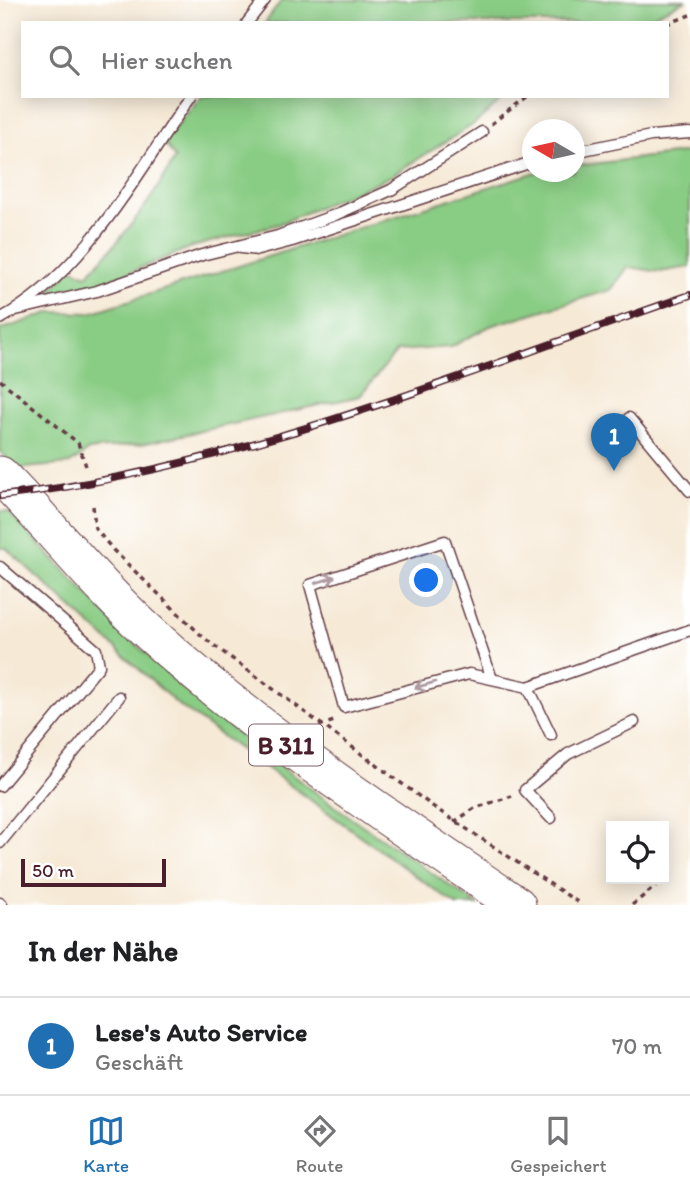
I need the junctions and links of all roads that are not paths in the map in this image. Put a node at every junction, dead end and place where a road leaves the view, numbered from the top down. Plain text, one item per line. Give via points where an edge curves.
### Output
1 (265, 0) edge
2 (249, 21) edge
3 (190, 98) edge
4 (482, 132) road end
5 (690, 133) edge
6 (585, 150) edge
7 (522, 167) edge
8 (234, 247) junction
9 (16, 310) junction
10 (0, 319) edge
11 (629, 418) dead end
12 (0, 475) edge
13 (690, 491) edge
14 (0, 567) edge
15 (690, 631) edge
16 (492, 679) junction
17 (528, 687) junction
18 (119, 697) dead end
19 (634, 722) dead end
20 (551, 735) dead end
21 (0, 786) edge
22 (551, 818) dead end
23 (0, 843) edge
24 (517, 905) edge

1 - 2 lane
3 - 9 lane via 67,267
4 - 8 lane via 379,195 278,236
5 - 6 lane
7 - 8 lane via 270,247
8 - 9 lane via 97,291
9 - 10 lane
11 - 13 lane
12 - 24 main road, B 311 via 153,637 264,729
14 - 21 lane via 96,650 99,666
15 - 17 lane
16 -> 16 lane via 469,674 344,708 310,584 445,541
16 - 17 lane
17 - 20 lane
18 - 23 lane
19 - 22 lane via 568,754 525,790

